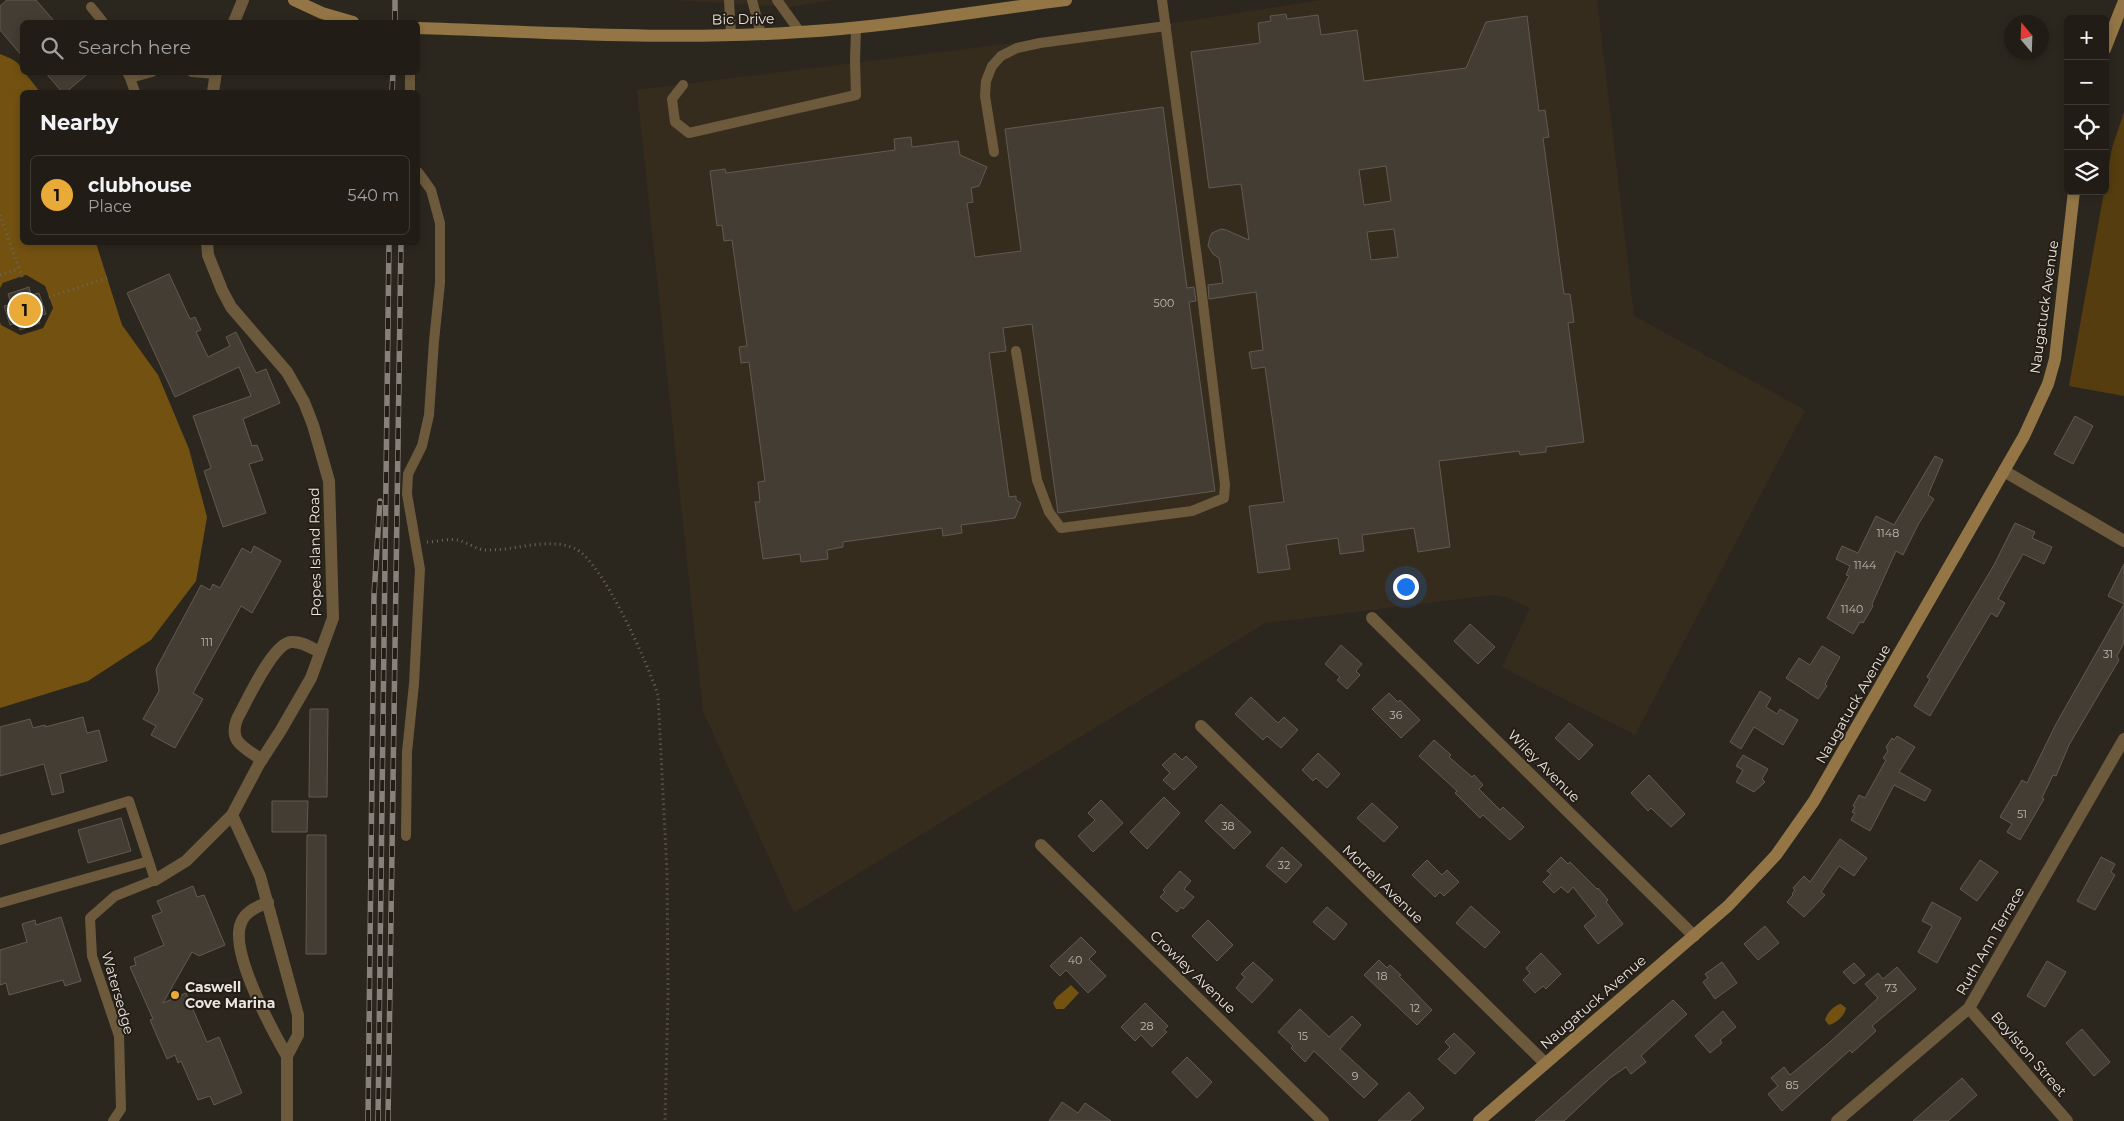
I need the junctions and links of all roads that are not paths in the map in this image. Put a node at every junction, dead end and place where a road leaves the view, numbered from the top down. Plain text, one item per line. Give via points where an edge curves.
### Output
1 (243, 0) edge
2 (294, 0) edge
3 (729, 0) edge
4 (752, 0) edge
5 (777, 0) edge
6 (1066, 0) edge
7 (1162, 0) edge
8 (2124, 1) edge
9 (91, 7) dead end
10 (101, 20) edge
11 (235, 20) edge
12 (346, 20) edge
13 (1166, 26) junction
14 (420, 28) edge
15 (856, 28) junction
16 (800, 32) junction
17 (731, 34) junction
18 (761, 34) junction
19 (2109, 39) edge
20 (129, 75) edge
21 (216, 75) edge
22 (410, 75) edge
23 (684, 85) dead end
24 (134, 90) edge
25 (213, 90) edge
26 (410, 90) edge
27 (994, 152) dead end
28 (420, 175) edge
29 (2074, 195) edge
30 (207, 245) edge
31 (1016, 351) dead end
32 (2004, 471) junction
33 (2124, 540) edge
34 (1372, 618) dead end
35 (320, 652) junction
36 (1201, 726) dead end
37 (2124, 738) edge
38 (262, 760) junction
39 (232, 815) junction
40 (406, 836) dead end
41 (0, 840) edge
42 (1041, 845) dead end
43 (149, 861) junction
44 (155, 880) junction
45 (268, 902) junction
46 (0, 903) edge
47 (1694, 936) junction
48 (1969, 1008) junction
49 (287, 1056) junction
50 (1545, 1063) junction
51 (114, 1121) edge
52 (287, 1121) edge
53 (1323, 1121) edge
54 (1479, 1121) edge
55 (1837, 1121) edge
56 (2067, 1121) edge

1 - 11 street
2 - 12 main road
3 - 17 lane
4 - 18 lane
5 - 16 lane
6 - 15 main road, Bic Drive
7 - 13 lane
8 - 19 main road
9 - 10 lane
13 - 27 lane via 1040,43 1017,48 1001,56 992,66 986,88
13 - 31 lane via 1201,287 1224,498 1192,512 1061,528 1049,512 1037,480
14 - 17 main road, Bic Drive
15 - 16 main road, Bic Drive
15 - 23 lane via 856,94 689,133 675,122 672,100
16 - 18 main road, Bic Drive
17 - 18 main road, Bic Drive
20 - 24 lane
21 - 25 street
22 - 26 lane
28 - 40 lane via 431,190 440,223 440,283 429,415 422,446 408,474 407,494 420,569 407,752
29 - 32 main road, Naugatuck Avenue via 2055,359 2034,416
30 - 35 street, Popes Island Road via 208,255 231,307 287,372 304,402 329,481 333,618
32 - 33 street
32 - 47 main road, Naugatuck Avenue via 1814,801 1776,855 1749,886
34 - 47 street, Wiley Avenue
35 - 38 street, Popes Island Road via 311,678
35 - 38 street via 301,642 290,641 282,646 272,656 238,717 234,736 240,745
36 - 50 street, Morrell Avenue
37 - 48 street, Ruth Ann Terrace
38 - 39 street, Popes Island Road
39 - 44 street, Popes Island Road via 186,862
39 - 45 street via 260,876
41 - 43 lane via 129,801
42 - 53 street, Crowley Avenue
43 - 44 lane
43 - 46 lane
44 - 51 lane, Watersedge via 115,896 90,918 92,956 119,1036 121,1109
45 - 49 street via 298,1015 298,1036
45 - 49 street via 250,911 241,922 237,937 264,1015
47 - 50 main road, Naugatuck Avenue
48 - 55 street, Ruth Ann Terrace
48 - 56 street, Boylston Street
49 - 52 street
50 - 54 main road, Naugatuck Avenue

